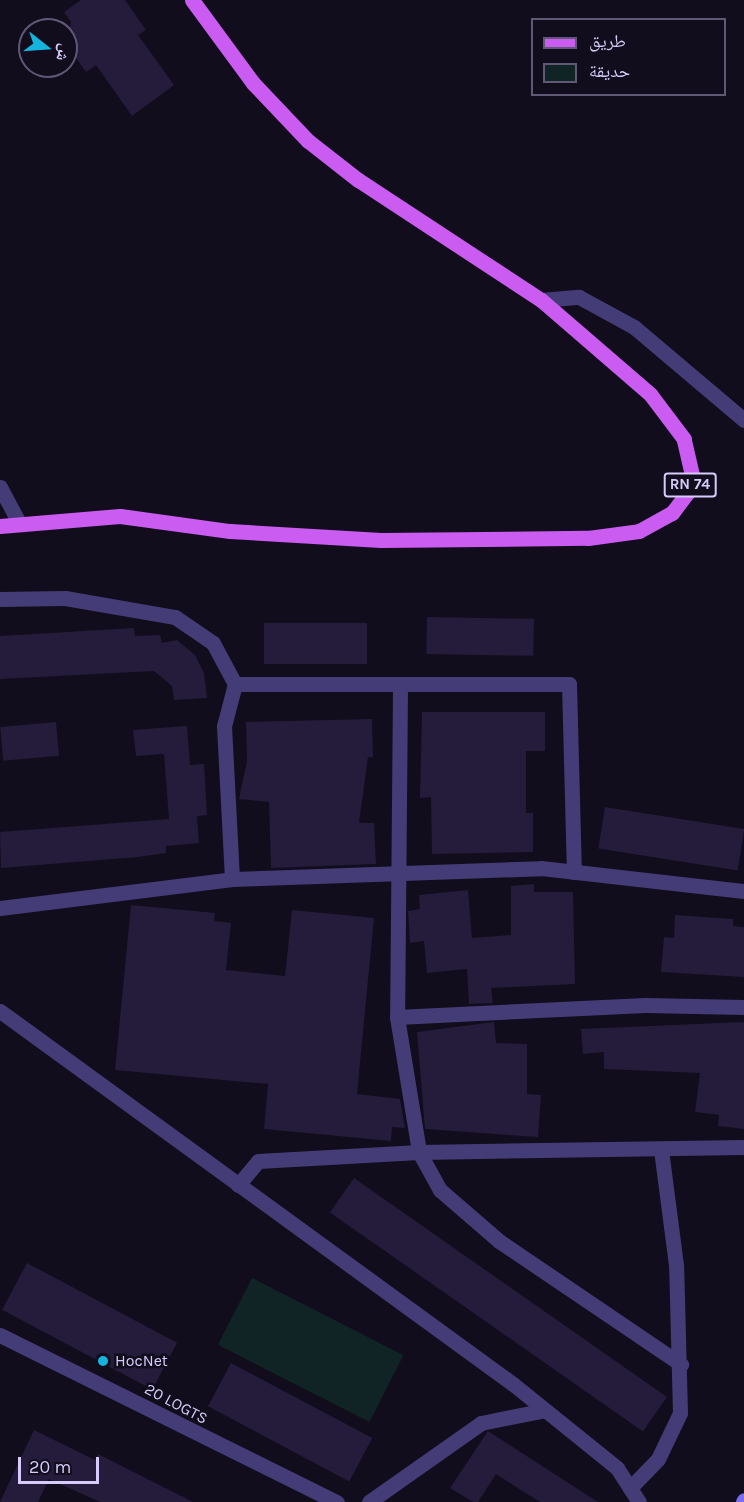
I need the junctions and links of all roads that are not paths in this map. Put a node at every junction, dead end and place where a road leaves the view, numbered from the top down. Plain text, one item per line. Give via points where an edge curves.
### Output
1 (192, 0) edge
2 (541, 300) junction
3 (744, 420) edge
4 (0, 487) edge
5 (18, 521) junction
6 (0, 526) edge
7 (0, 599) edge
8 (234, 684) junction
9 (400, 688) junction
10 (574, 872) junction
11 (398, 874) junction
12 (232, 879) junction
13 (744, 891) edge
14 (0, 908) edge
15 (744, 1007) edge
16 (0, 1011) edge
17 (397, 1017) junction
18 (744, 1147) edge
19 (661, 1150) junction
20 (419, 1152) junction
21 (238, 1185) junction
22 (0, 1335) edge
23 (681, 1364) junction
24 (545, 1410) junction
25 (630, 1488) junction
26 (337, 1502) edge
27 (369, 1502) edge
28 (639, 1502) edge

1 - 2 main road, RN 74 via 253,83 309,141 358,180
2 - 3 street via 579,297 634,327
2 - 5 main road, RN 74 via 673,419 692,475 680,504 662,520 639,531 588,538 381,540 230,531 120,516
4 - 5 street
5 - 6 main road, RN 74
7 - 8 street via 65,598 175,617 213,643
8 - 9 street
8 - 12 street via 224,726
9 - 10 street via 569,684
9 - 11 street
10 - 11 street via 541,868
10 - 13 street
11 - 12 street
11 - 17 street
12 - 14 street
15 - 17 street via 645,1005
16 - 21 street
17 - 20 street
18 - 19 street
19 - 20 street
19 - 23 street
20 - 21 street via 258,1161
20 - 23 street via 440,1190 499,1241
21 - 24 street
22 - 26 street, 20 LOGTS
23 - 25 street via 680,1413 658,1459
24 - 25 street via 617,1468
24 - 27 street via 481,1423
25 - 28 street

